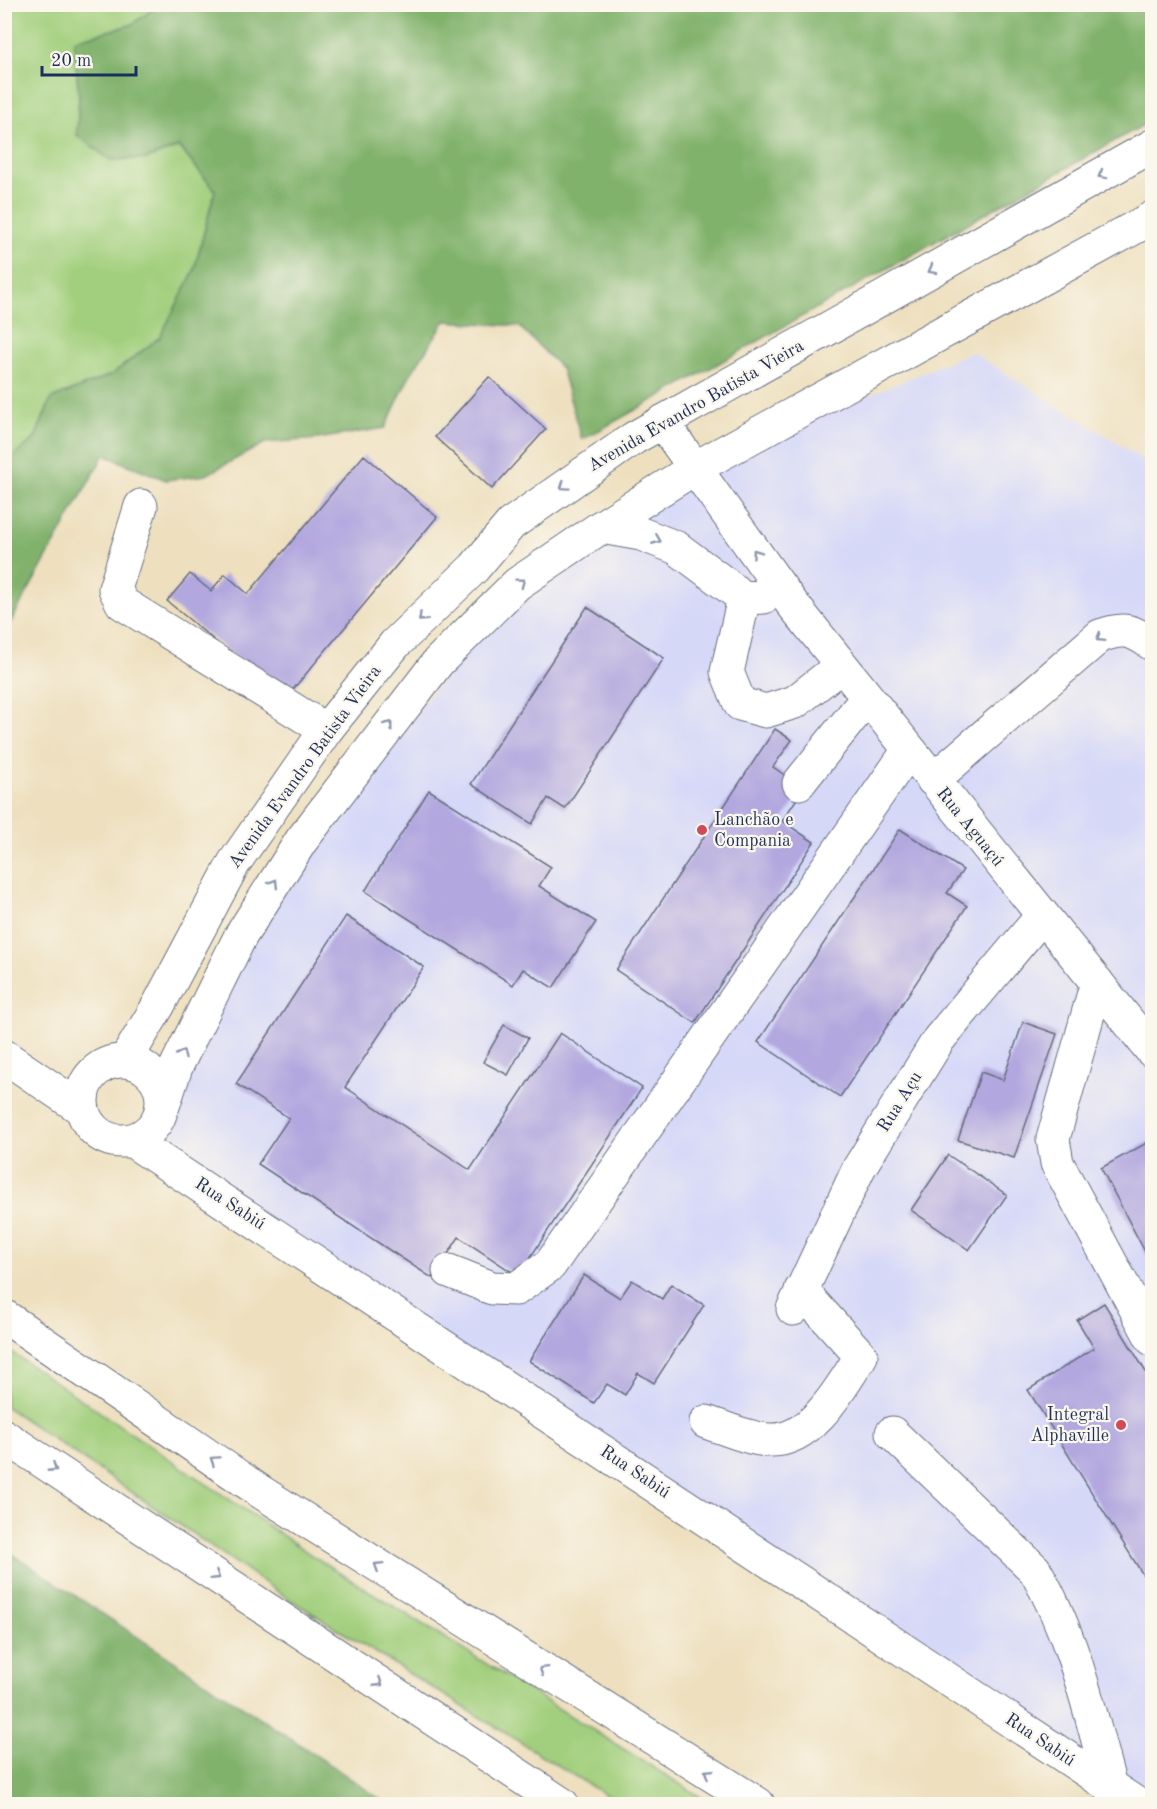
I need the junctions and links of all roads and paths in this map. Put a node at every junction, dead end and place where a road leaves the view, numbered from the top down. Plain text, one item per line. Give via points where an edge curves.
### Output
1 (1152, 146) edge
2 (1152, 218) edge
3 (662, 422) junction
4 (695, 468) junction
5 (141, 506) dead end
6 (601, 527) junction
7 (744, 598) junction
8 (790, 601) junction
9 (1152, 644) edge
10 (841, 666) junction
11 (867, 698) junction
12 (326, 730) junction
13 (909, 750) junction
14 (933, 780) junction
15 (799, 783) dead end
16 (1042, 916) junction
17 (1096, 982) junction
18 (1152, 1051) edge
19 (4, 1056) edge
20 (125, 1061) junction
21 (82, 1109) junction
22 (162, 1109) junction
23 (132, 1141) junction
24 (449, 1271) dead end
25 (4, 1316) edge
26 (1152, 1340) edge
27 (706, 1422) dead end
28 (892, 1433) dead end
29 (4, 1436) edge
30 (1110, 1786) junction
31 (562, 1804) edge
32 (758, 1804) edge
33 (1137, 1804) edge

1 -> 3 main road, Avenida Evandro Batista Vieira
2 - 4 main road
3 - 4 main road, Rua Aguaçú
3 -> 12 main road, Avenida Evandro Batista Vieira via 594,464 511,524 474,568 395,644
4 - 6 main road
8 -> 4 main road, Rua Aguaçú
5 - 12 main road via 115,589 122,603
6 -> 7 main road via 641,534 677,548
22 -> 6 main road via 176,1067 240,937 301,841 367,752 438,662 517,584
7 - 8 main road
7 - 10 main road via 727,672 740,704 766,711 795,702
8 - 10 main road, Rua Aguaçú
9 -> 14 main road via 1138,634 1119,629 1100,636
10 - 11 main road, Rua Aguaçú
11 - 13 main road, Rua Aguaçú
11 - 15 main road
12 - 20 main road, Avenida Evandro Batista Vieira via 234,862
13 - 14 main road, Rua Aguaçú
13 - 24 main road via 550,1265 516,1289 492,1288
14 - 16 main road, Rua Aguaçú
16 - 17 main road, Rua Aguaçú
16 - 27 main road, Rua Açu via 939,1039 859,1168 797,1300 861,1356 828,1408 790,1438 780,1440 767,1440
17 - 18 main road, Rua Aguaçú
17 - 26 main road via 1053,1139 1057,1163
19 - 21 main road
20 - 21 main road via 112,1062 92,1074 82,1096
20 - 22 main road via 138,1064 158,1082
21 - 23 main road via 100,1136
22 - 23 main road via 152,1129
23 - 30 main road, Rua Sabiú
32 -> 25 main road via 261,1492
28 - 30 main road via 1035,1570 1050,1595 1077,1662
29 -> 31 main road
30 - 33 main road, Rua Sabiú

